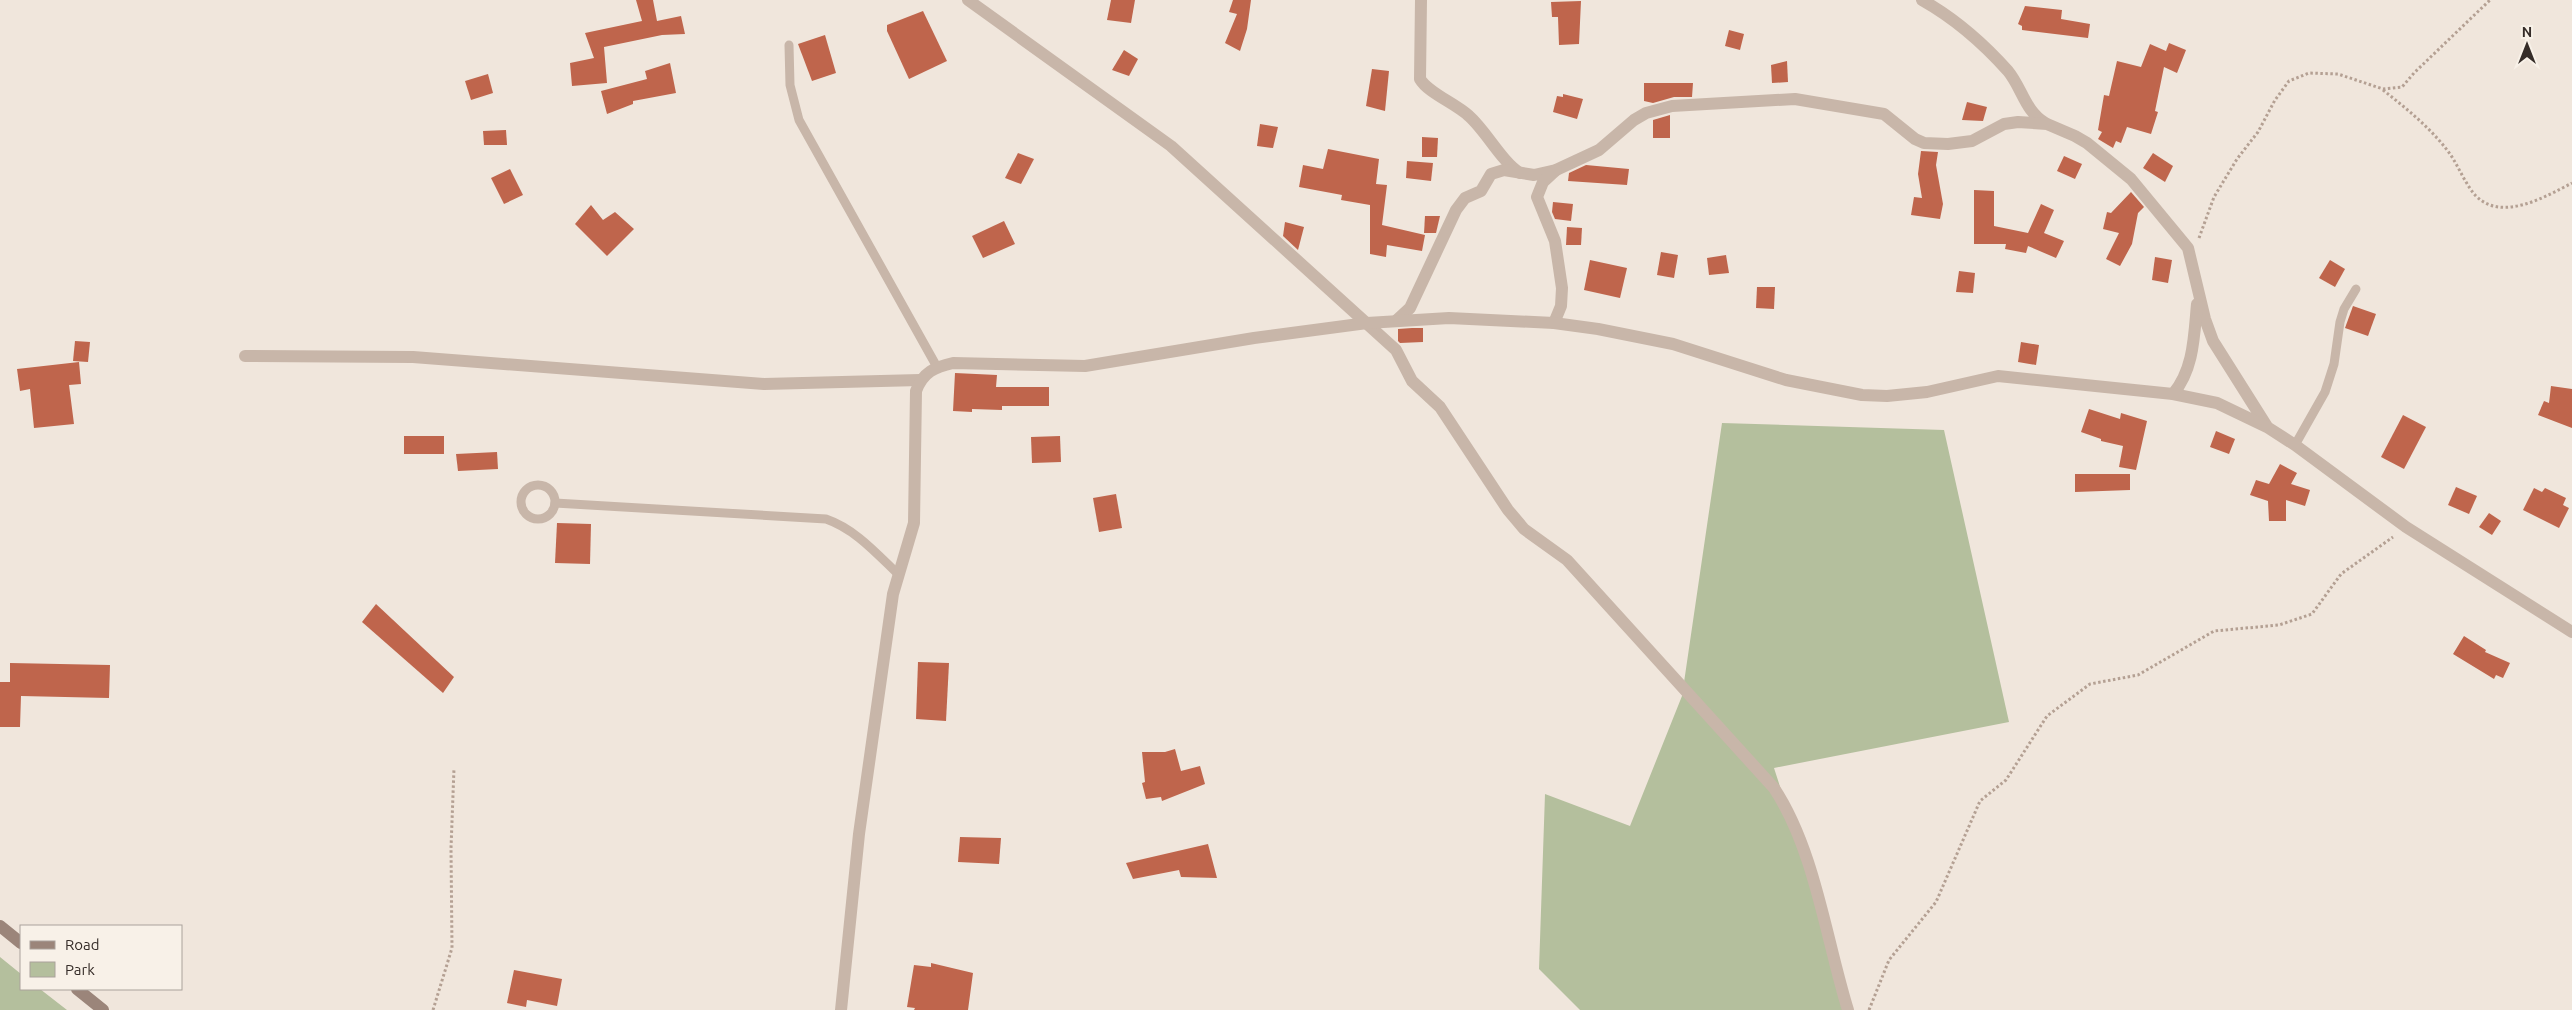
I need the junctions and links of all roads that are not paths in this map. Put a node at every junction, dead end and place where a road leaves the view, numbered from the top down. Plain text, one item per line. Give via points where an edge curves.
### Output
1 (968, 0) edge
2 (1421, 0) edge
3 (1922, 0) edge
4 (789, 45) dead end
5 (2047, 124) junction
6 (1556, 170) junction
7 (1522, 174) junction
8 (2356, 290) dead end
9 (2198, 294) junction
10 (1397, 320) junction
11 (1367, 324) junction
12 (1554, 324) junction
13 (245, 356) dead end
14 (937, 366) junction
15 (920, 380) junction
16 (2173, 394) junction
17 (2267, 427) junction
18 (2295, 445) junction
19 (555, 502) dead end
20 (898, 574) junction
21 (2572, 632) edge
22 (0, 926) edge
23 (20, 942) edge
24 (78, 990) edge
25 (103, 1010) edge
26 (841, 1010) edge
27 (1848, 1010) edge

1 - 11 street via 1171,146
2 - 7 street via 1420,79 1468,115 1507,162
3 - 5 street via 1949,15 2008,71 2031,112
4 - 14 lane via 790,84 799,120
5 - 6 street via 2011,123 1972,141 1924,143 1884,114 1795,98 1672,106 1646,113 1599,150
5 - 9 street via 2087,143 2131,179 2188,248 2196,270
6 - 7 street
6 - 12 street via 1543,182 1537,197 1555,241 1562,288 1561,306
7 - 10 street via 1496,171 1481,191 1465,198 1456,210 1410,308
8 - 18 lane via 2340,322 2334,364 2325,392
9 - 16 street via 2190,360 2181,384
9 - 17 street via 2214,341
10 - 11 street
10 - 12 street via 1449,318
11 - 14 street via 1254,338 1085,366 953,363
11 - 27 street via 1396,350 1412,381 1440,407 1524,529 1566,560 1784,802 1803,845
12 - 16 street via 1672,344 1786,380 1862,395 1927,392 1998,376
13 - 15 street via 413,357 764,384
14 - 15 street
15 - 20 street via 915,401 914,523
16 - 17 street via 2217,403
17 - 18 street
18 - 21 street via 2406,528
19 - 20 lane via 826,519 853,532
20 - 26 street via 859,834
22 - 23 street
24 - 25 street

